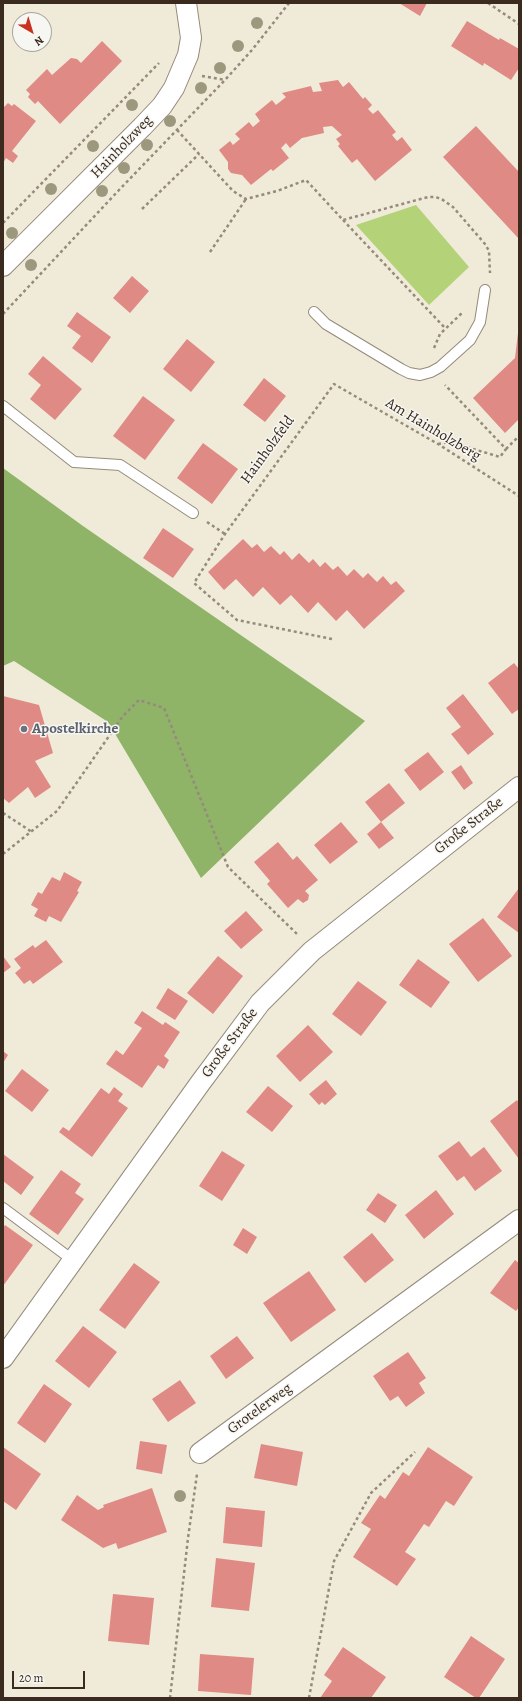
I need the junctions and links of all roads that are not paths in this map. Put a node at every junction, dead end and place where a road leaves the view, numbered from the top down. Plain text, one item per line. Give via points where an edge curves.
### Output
1 (186, 3) edge
2 (3, 266) edge
3 (486, 290) road end
4 (314, 312) dead end
5 (3, 406) edge
6 (193, 513) dead end
7 (519, 786) edge
8 (3, 1208) edge
9 (519, 1220) edge
10 (74, 1261) junction
11 (3, 1358) edge
12 (200, 1453) road end

1 - 2 street, Hainholzweg via 191,38 188,56 162,106
3 - 4 lane via 482,314 470,340 434,370 420,375 409,373 326,324
5 - 6 lane via 74,462 120,465
7 - 10 street, Große Straße via 312,951 260,1003
8 - 10 lane
9 - 12 street, Grotelerweg
10 - 11 street, Große Straße

